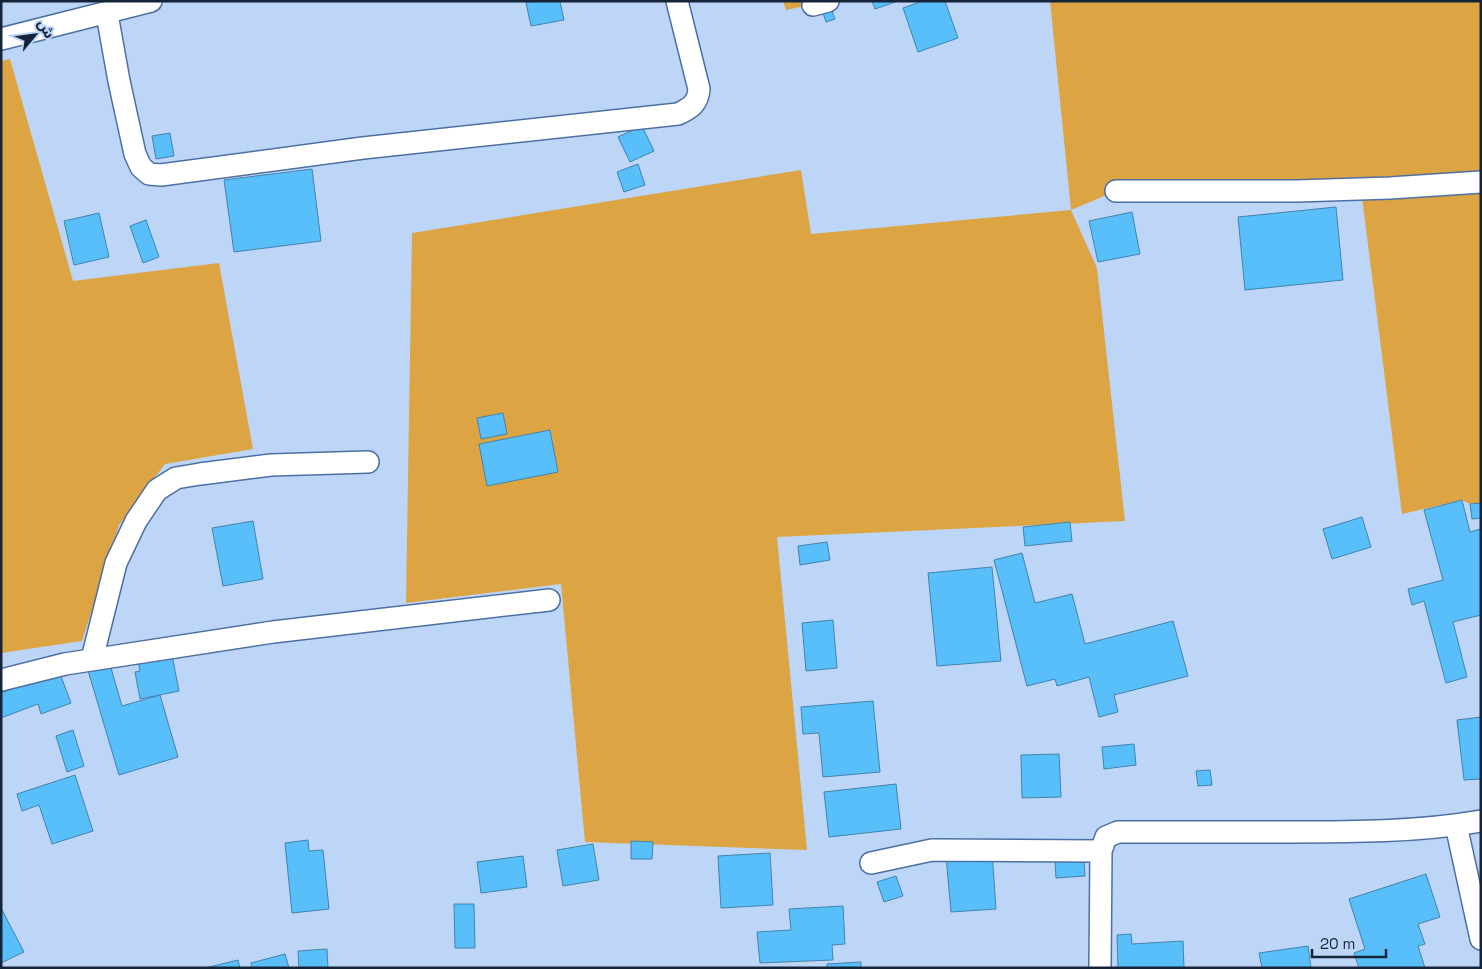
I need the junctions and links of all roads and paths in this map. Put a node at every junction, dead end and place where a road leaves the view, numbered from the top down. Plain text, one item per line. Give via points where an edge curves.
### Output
1 (151, 1) edge
2 (677, 1) edge
3 (107, 14) junction
4 (1, 39) edge
5 (1481, 182) edge
6 (1116, 191) dead end
7 (368, 462) dead end
8 (549, 600) dead end
9 (92, 659) junction
10 (1, 680) edge
11 (1481, 821) edge
12 (1456, 825) junction
13 (1101, 851) junction
14 (871, 863) dead end
15 (1481, 939) edge
16 (1100, 968) edge

1 - 3 street
2 - 3 street via 699,89 698,100 690,109 678,114 363,148 161,175 150,174 141,167 135,154
3 - 4 street
5 - 6 street via 1297,191
7 - 9 street via 271,465 200,474 176,478 157,490 136,521 116,563
8 - 9 street via 273,632
9 - 10 street
11 - 12 street
12 - 13 street via 1404,831 1118,832 1106,837
12 - 15 street
13 - 14 street via 932,850
13 - 16 street

